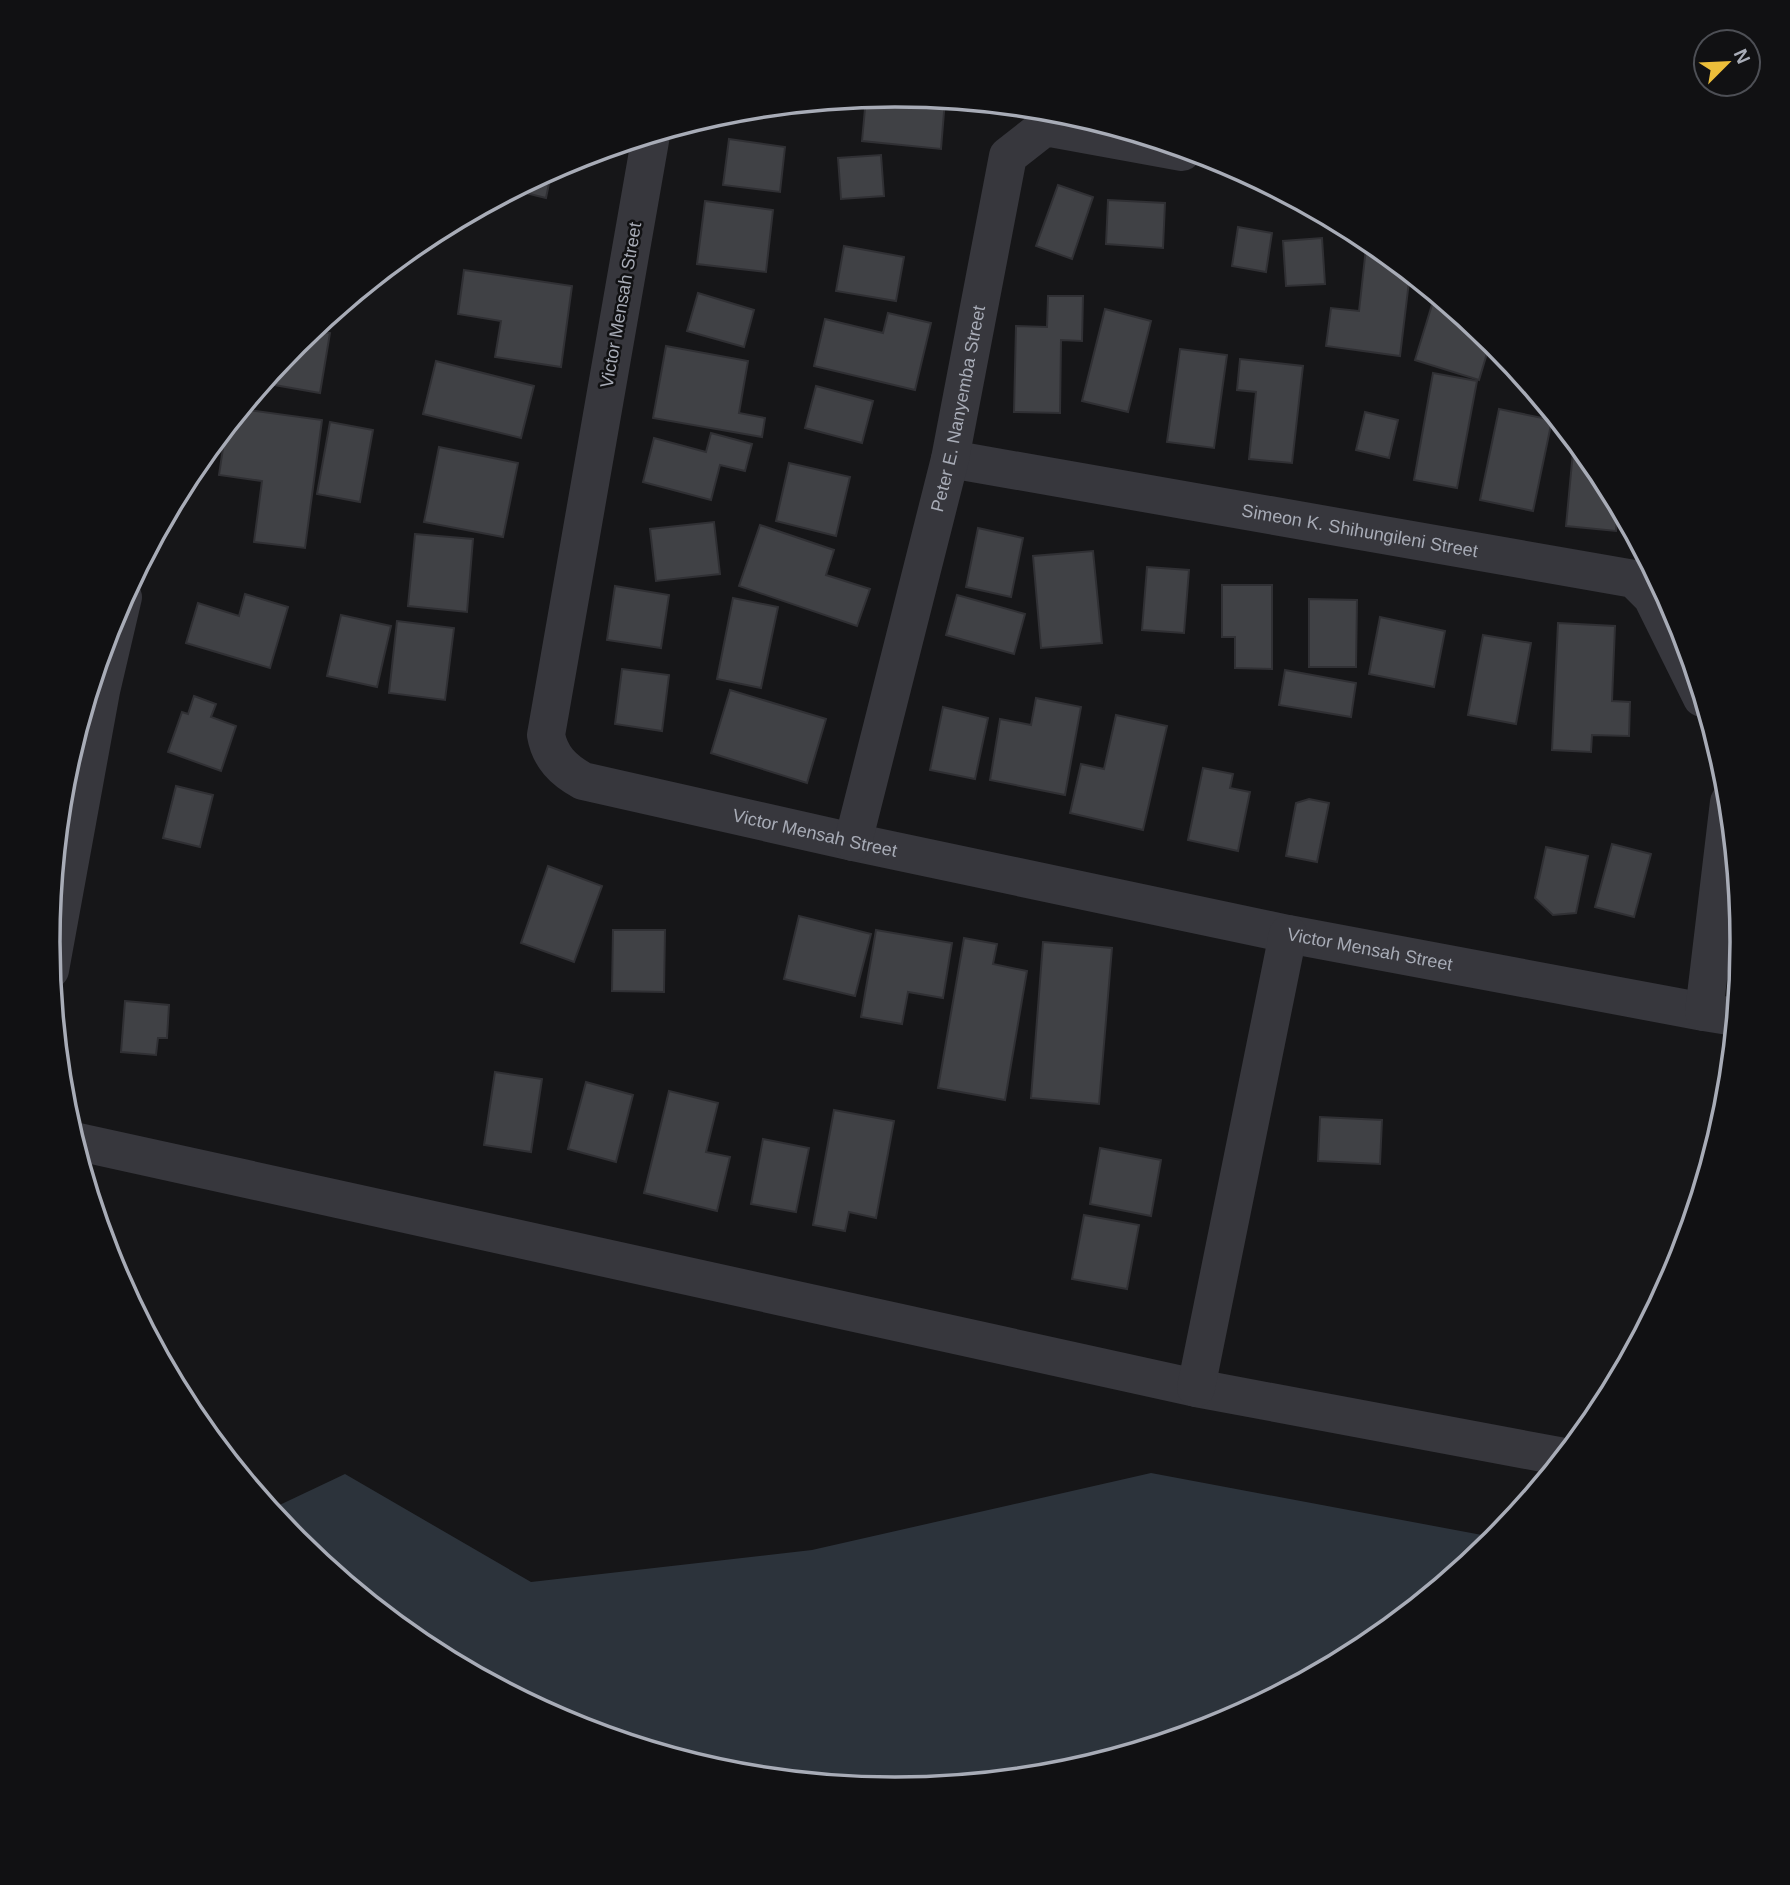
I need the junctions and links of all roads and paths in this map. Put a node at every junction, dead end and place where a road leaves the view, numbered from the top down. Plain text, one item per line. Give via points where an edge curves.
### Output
1 (1137, 143) edge
2 (649, 144) edge
3 (950, 459) junction
4 (1673, 640) edge
5 (93, 711) edge
6 (853, 842) junction
7 (1726, 864) edge
8 (61, 906) edge
9 (1288, 934) junction
10 (1720, 1014) edge
11 (85, 1144) edge
12 (1196, 1388) junction
13 (1554, 1455) edge

1 - 3 street, Peter E. Nanyemba Street via 1045,127 1008,156
2 - 6 street, Victor Mensah Street via 546,734 549,749 567,772 583,780
3 - 4 street, Simeon K. Shihungileni Street via 1633,579 1652,597
3 - 6 street, Peter E. Nanyemba Street
5 - 8 street
6 - 9 street, Victor Mensah Street
7 - 10 street
9 - 10 street, Victor Mensah Street
9 - 12 street
11 - 12 street
12 - 13 street

